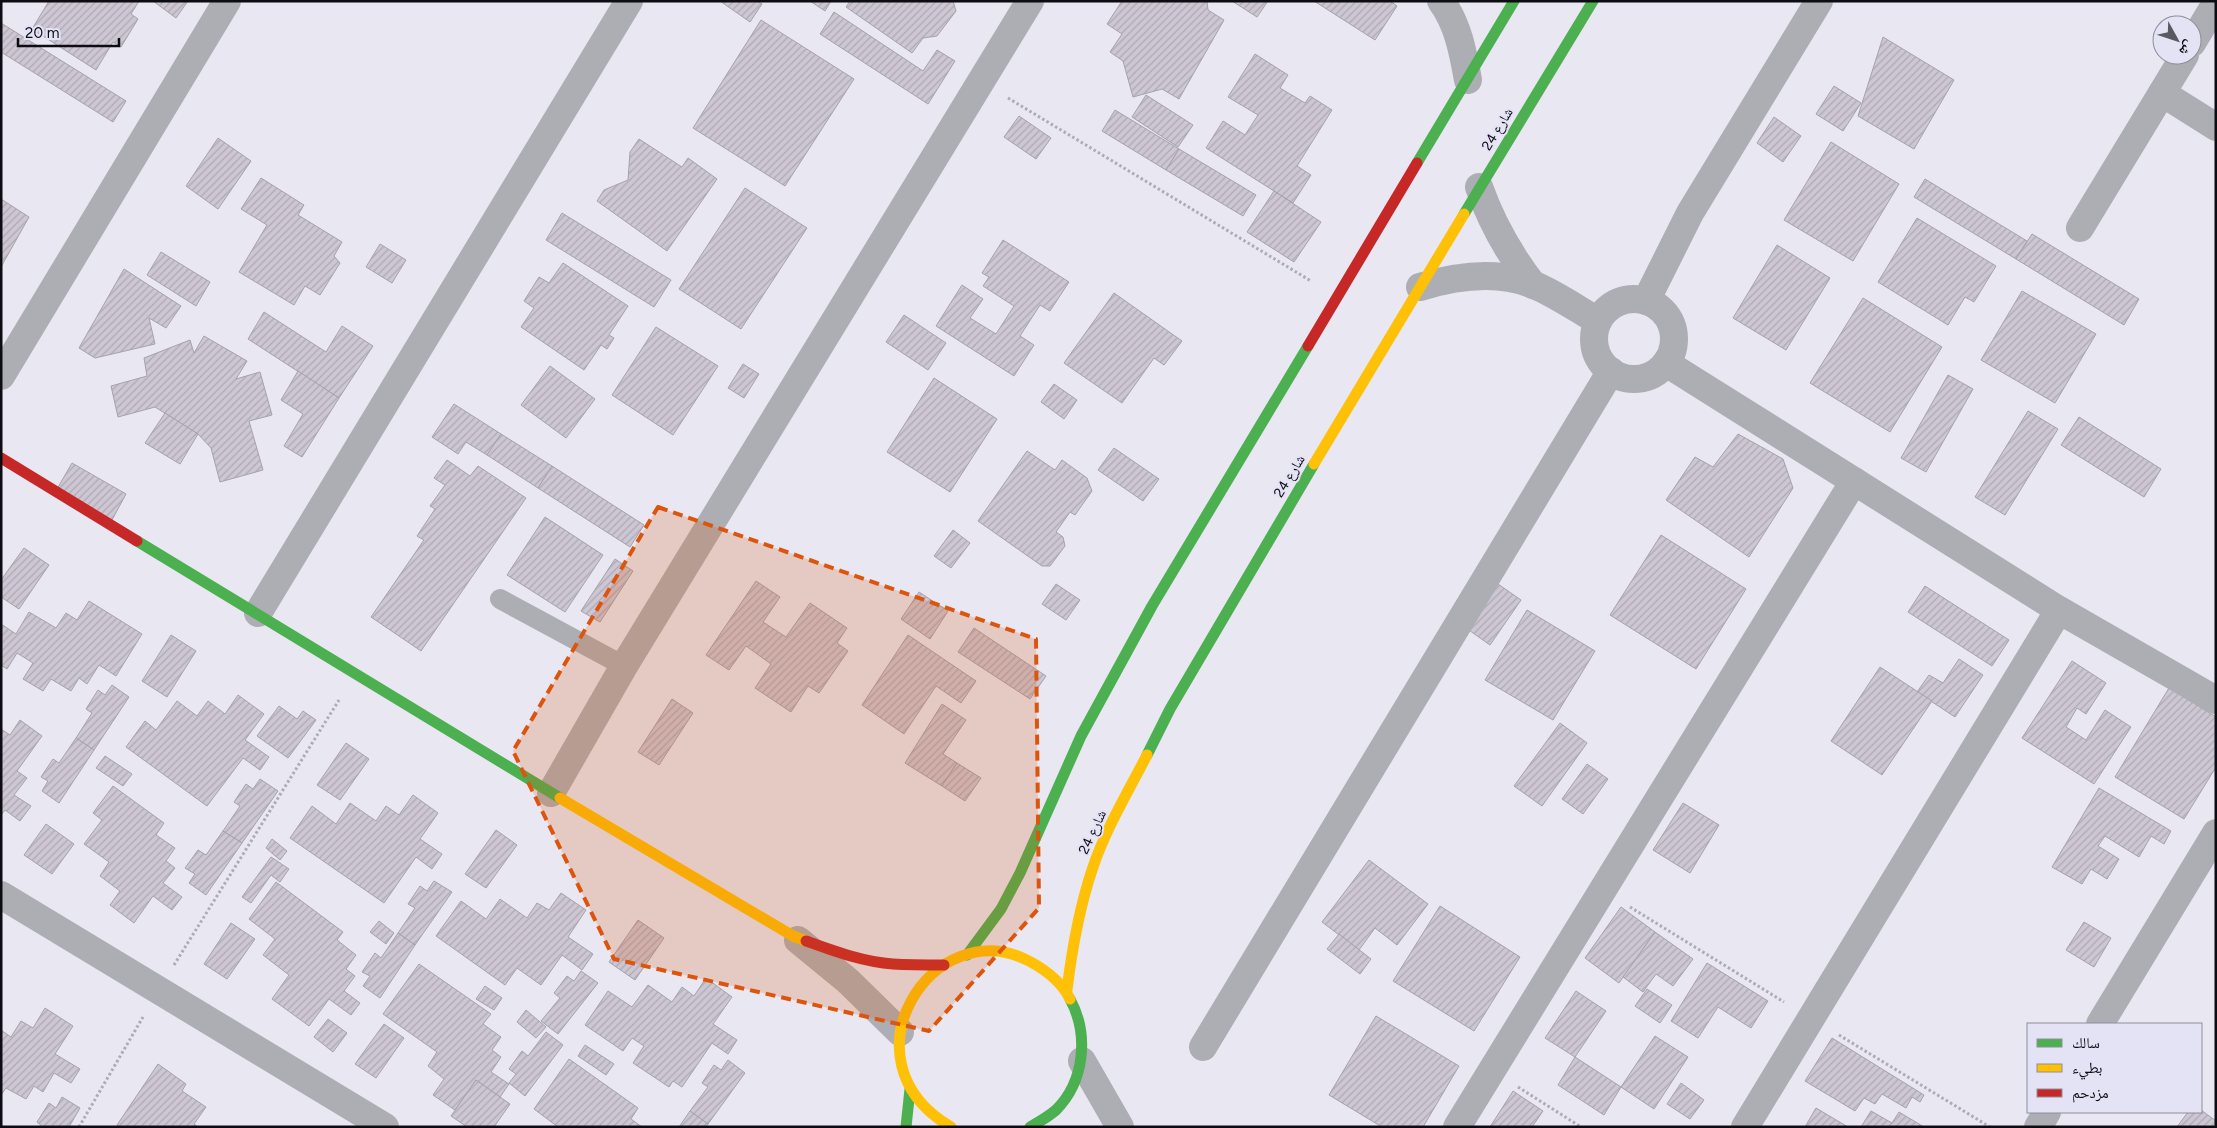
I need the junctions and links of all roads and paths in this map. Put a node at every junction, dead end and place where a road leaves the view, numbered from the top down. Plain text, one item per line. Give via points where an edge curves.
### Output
1 (227, 1) edge
2 (630, 1) edge
3 (1030, 1) edge
4 (1441, 1) edge
5 (1514, 1) edge
6 (1593, 1) edge
7 (1819, 1) edge
8 (2216, 3) edge
9 (2202, 26) edge
10 (2179, 65) edge
11 (1468, 80) junction
12 (981, 81) junction
13 (2162, 93) junction
14 (2216, 127) edge
15 (1480, 187) junction
16 (2080, 228) dead end
17 (1534, 285) junction
18 (1420, 287) junction
19 (1337, 296) junction
20 (1646, 301) junction
21 (1598, 321) junction
22 (1666, 363) junction
23 (1610, 372) junction
24 (1, 376) edge
25 (1, 458) edge
26 (1854, 481) junction
27 (500, 599) dead end
28 (2059, 610) junction
29 (258, 613) junction
30 (624, 666) junction
31 (355, 674) junction
32 (2216, 700) edge
33 (551, 793) junction
34 (2216, 832) edge
35 (1, 895) edge
36 (793, 936) junction
37 (967, 955) junction
38 (944, 965) junction
39 (159, 989) junction
40 (1067, 990) junction
41 (2101, 1023) edge
42 (900, 1032) junction
43 (1203, 1047) dead end
44 (1082, 1061) junction
45 (1492, 1071) junction
46 (910, 1089) junction
47 (2046, 1113) edge
48 (79, 1127) edge
49 (385, 1127) edge
50 (906, 1127) edge
51 (952, 1127) edge
52 (1030, 1127) edge
53 (1120, 1127) edge
54 (1457, 1127) edge
55 (1581, 1127) edge
56 (1745, 1127) edge
57 (2038, 1127) edge

1 - 24 street
2 - 29 street
3 - 12 street
4 - 11 street via 1456,28
5 - 11 street
6 - 15 street, شارع 24
7 - 20 street via 1690,213
8 - 9 street
10 - 13 street
11 - 19 street
12 - 19 path
12 - 30 street
13 - 14 street
13 - 16 street
15 - 17 street via 1507,249
15 - 18 street, شارع 24
17 - 18 street via 1480,276 1442,280
17 - 21 street
18 - 40 street, شارع 24 via 1223,617 1143,762 1092,869 1075,929
19 - 37 street via 1125,654 1081,736 1020,873
20 - 21 street via 1624,300 1613,304
20 - 22 street via 1660,309 1674,332 1674,343
21 - 23 street via 1594,331 1596,354
22 - 23 street via 1650,376 1639,379
22 - 26 street
23 - 43 street
25 - 29 street
26 - 28 street
26 - 45 street
27 - 30 lane
28 - 32 street
28 - 56 street
29 - 31 street
30 - 33 street
31 - 33 street
31 - 39 path
33 - 36 street
34 - 41 street
35 - 39 street
36 - 38 street via 866,960
36 - 42 street via 848,981
37 - 38 street
37 - 40 street via 989,951 1033,961
38 - 42 street via 923,982 908,1006
39 - 48 path
39 - 49 street
40 - 44 street via 1082,1024
42 - 46 street via 902,1071
44 - 52 street via 1071,1091 1050,1115
44 - 53 street
45 - 54 street
45 - 55 path
46 - 50 street
46 - 51 street via 924,1107
47 - 57 street

